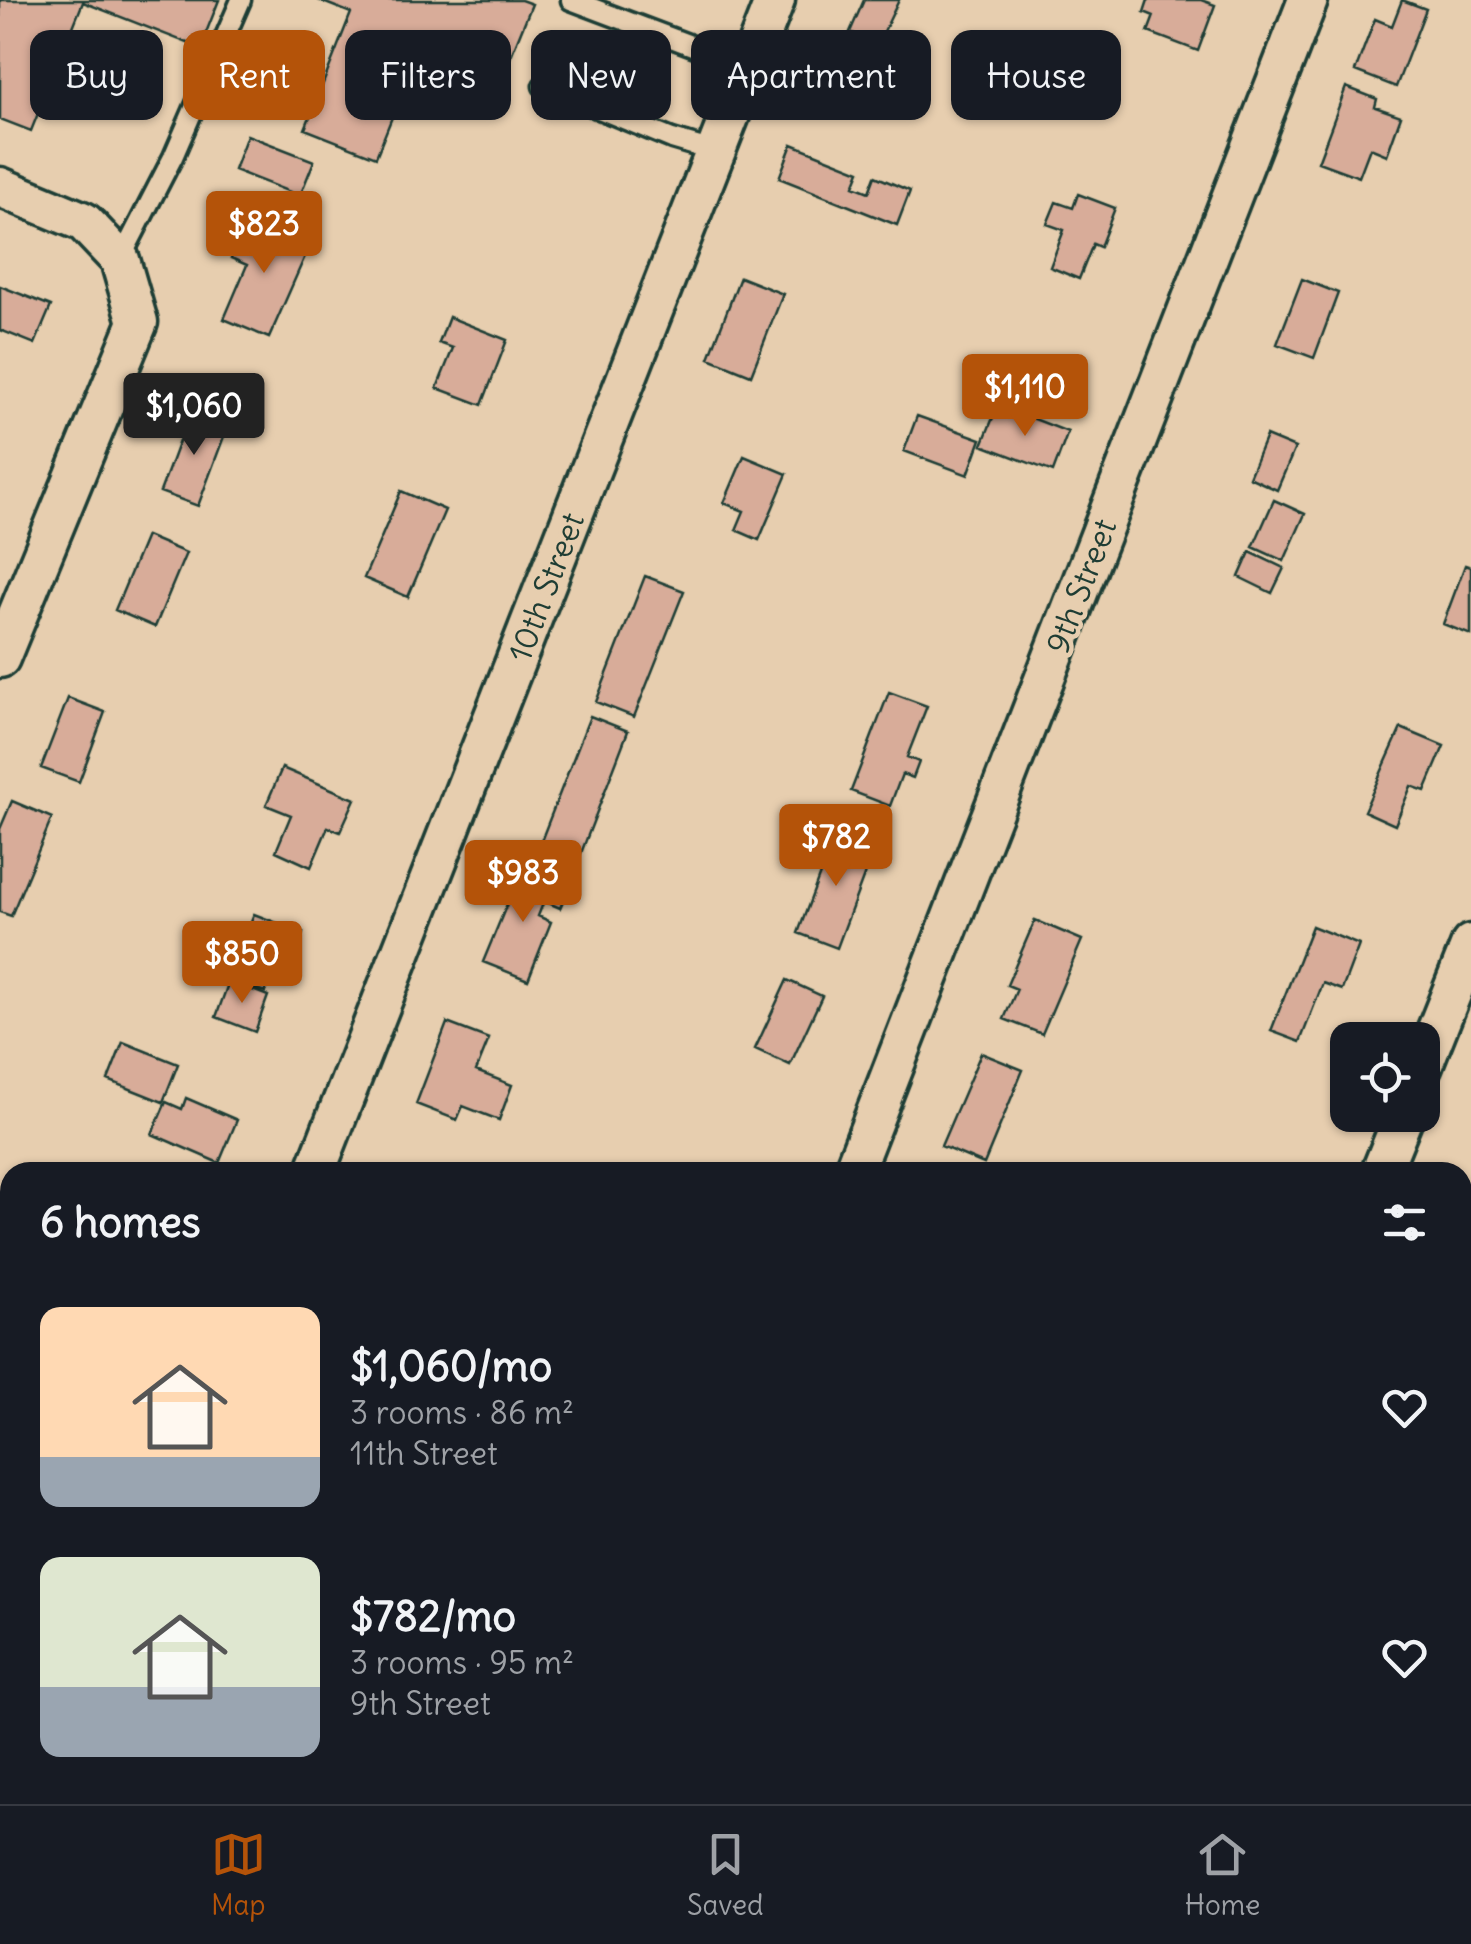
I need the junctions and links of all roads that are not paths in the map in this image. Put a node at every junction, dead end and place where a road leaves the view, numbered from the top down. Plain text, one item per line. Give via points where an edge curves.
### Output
1 (241, 0) edge
2 (571, 0) edge
3 (775, 0) edge
4 (1308, 0) edge
5 (763, 30) edge
6 (691, 45) edge
7 (626, 120) edge
8 (728, 120) edge
9 (716, 152) junction
10 (0, 187) edge
11 (120, 260) junction
12 (0, 658) edge
13 (1471, 944) edge
14 (1440, 1022) edge
15 (1397, 1132) edge
16 (318, 1162) edge
17 (857, 1162) edge
18 (1385, 1162) edge

1 - 11 lane
2 - 6 lane
3 - 5 street, 10th Street
4 - 17 street, 9th Street
7 - 9 lane
8 - 9 street, 10th Street
9 - 16 street, 10th Street
10 - 11 street via 84,222
11 - 12 street via 138,322
13 - 14 street
15 - 18 street

